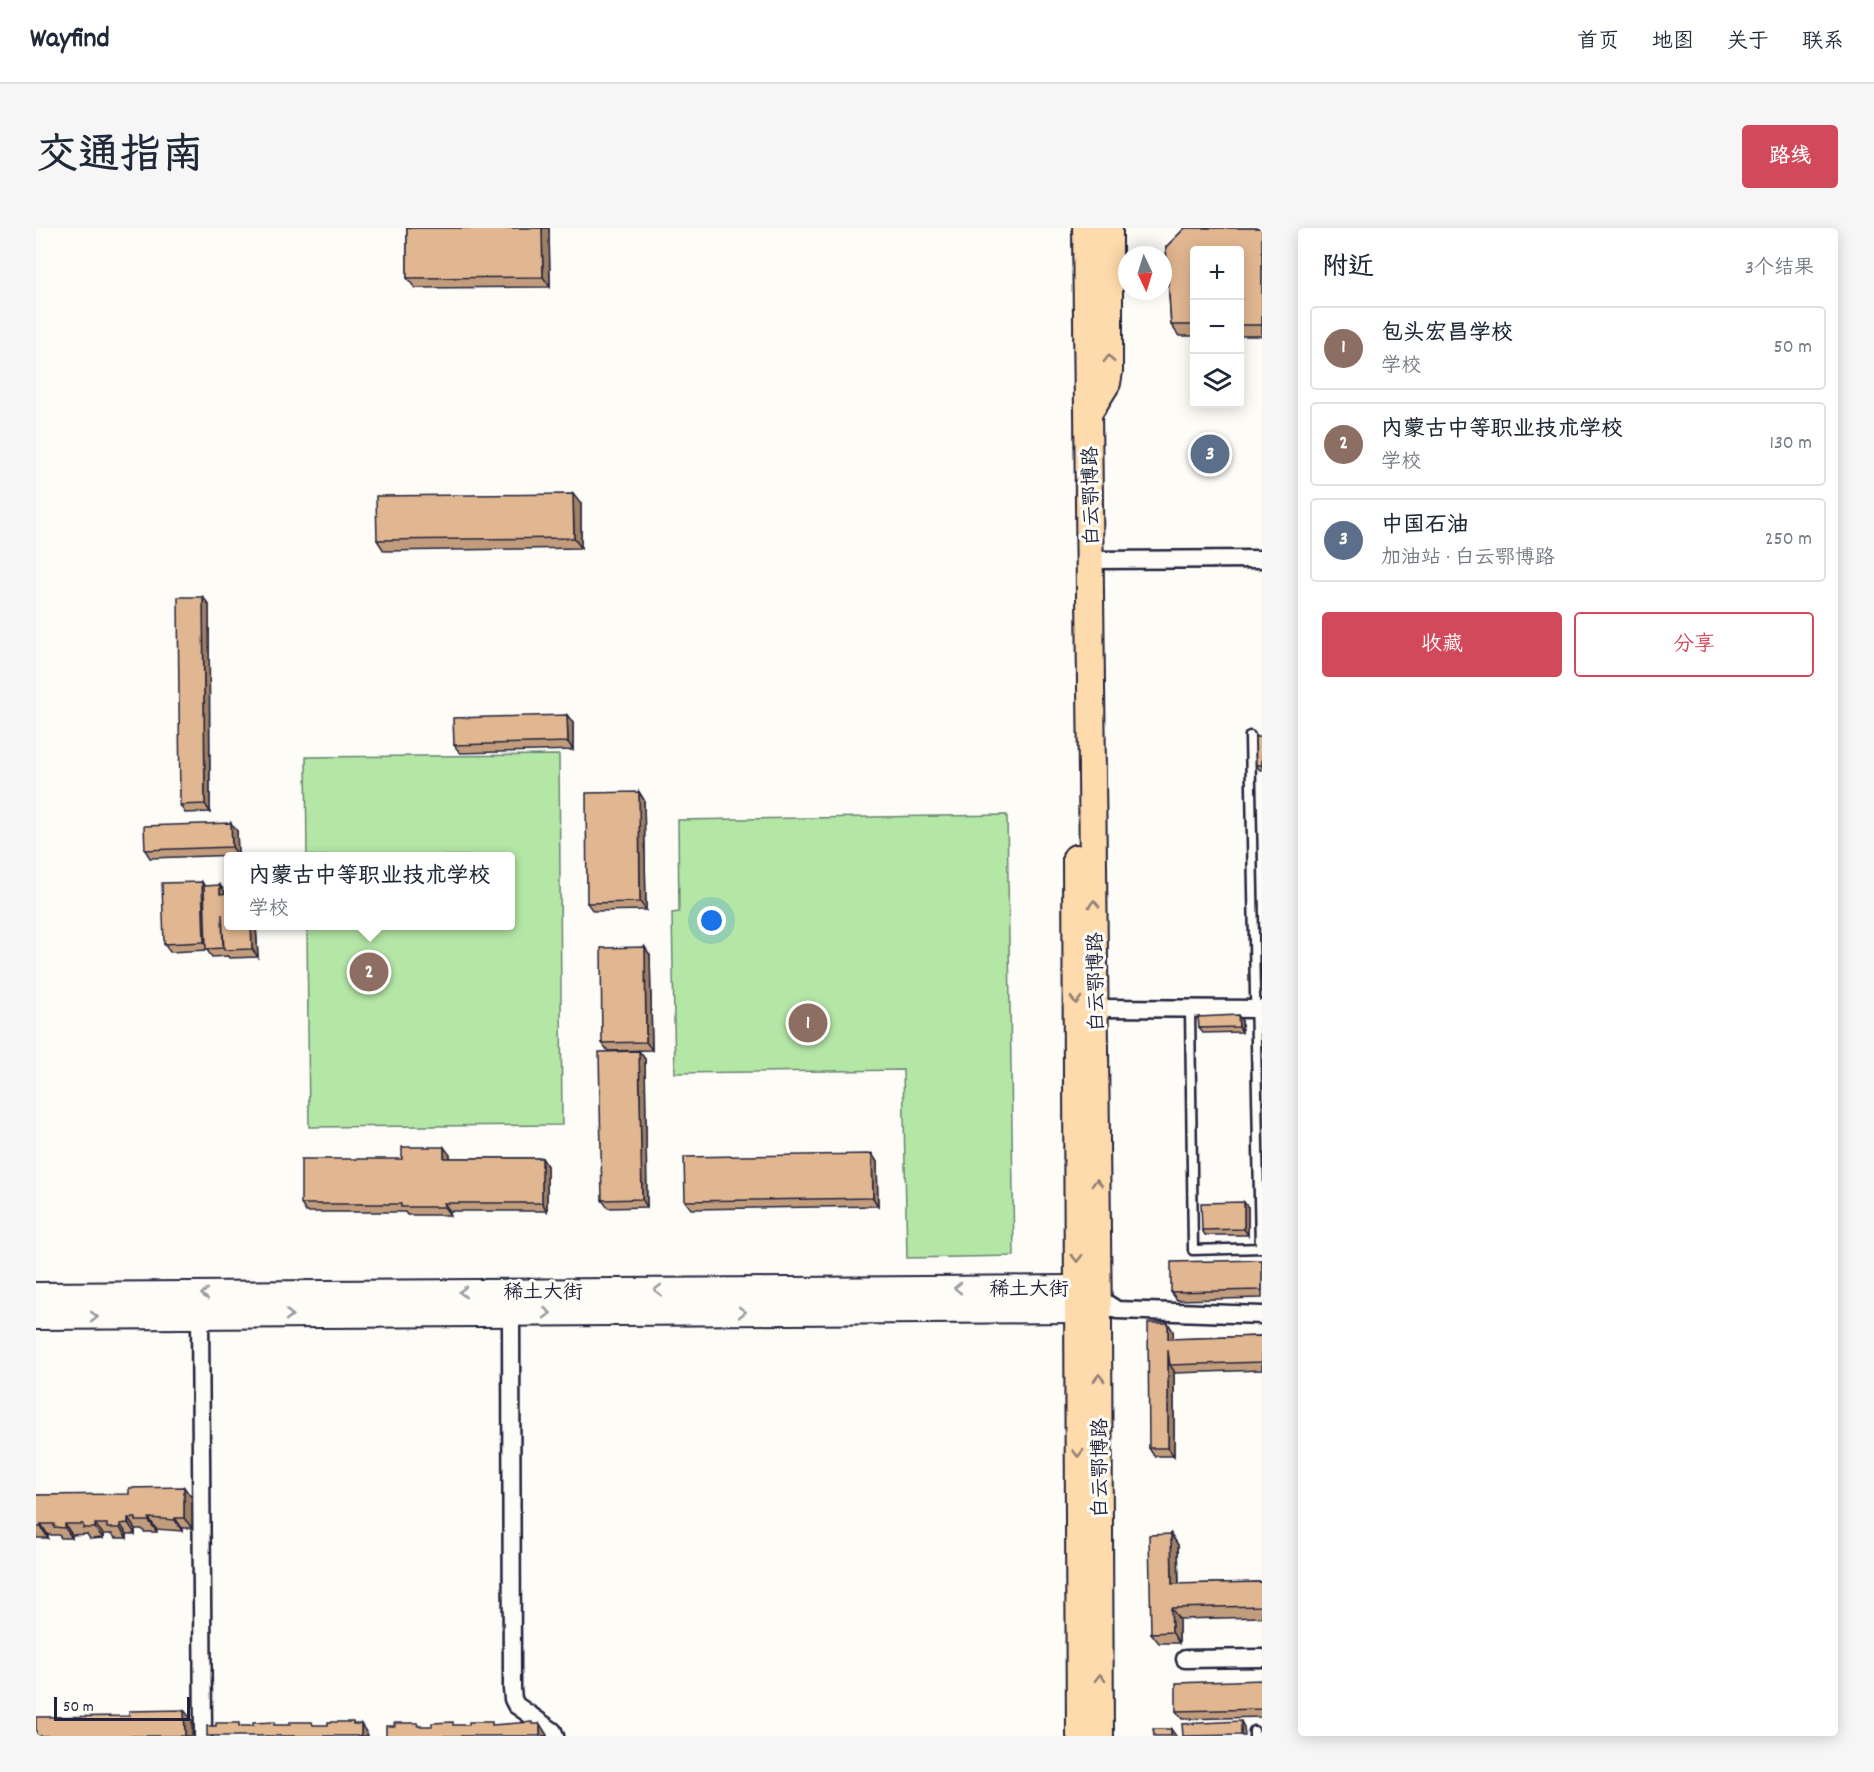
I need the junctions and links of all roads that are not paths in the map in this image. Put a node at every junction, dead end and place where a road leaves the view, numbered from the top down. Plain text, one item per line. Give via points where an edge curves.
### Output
1 (1074, 228) edge
2 (1086, 228) edge
3 (1109, 228) edge
4 (1089, 412) junction
5 (1262, 559) edge
6 (1091, 560) junction
7 (1250, 736) dead end
8 (1095, 1008) junction
9 (1190, 1009) junction
10 (1259, 1009) edge
11 (1261, 1248) edge
12 (36, 1295) edge
13 (1084, 1299) junction
14 (511, 1314) junction
15 (1262, 1315) edge
16 (200, 1316) junction
17 (36, 1317) edge
18 (1262, 1658) edge
19 (1185, 1659) dead end
20 (203, 1736) edge
21 (555, 1736) edge
22 (1080, 1736) edge
23 (1100, 1736) edge

1 -> 13 main road, 白云鄂博路
2 - 4 main road, 白云鄂博路
4 -> 3 main road via 1107,383 1109,371
4 - 6 main road, 白云鄂博路
5 - 6 street
8 -> 6 main road, 白云鄂博路
7 - 10 lane
8 - 9 street
13 -> 8 main road, 白云鄂博路
9 - 10 street
9 - 11 lane via 1193,1250
10 - 11 lane
13 -> 12 main road, 稀土大街
14 -> 13 main road, 稀土大街
13 - 15 street via 1117,1310
13 -> 22 main road, 白云鄂博路
23 -> 13 main road, 白云鄂博路
16 -> 14 main road, 稀土大街
14 - 21 street via 513,1700
17 -> 16 main road, 稀土大街
16 - 20 street
18 - 19 street

